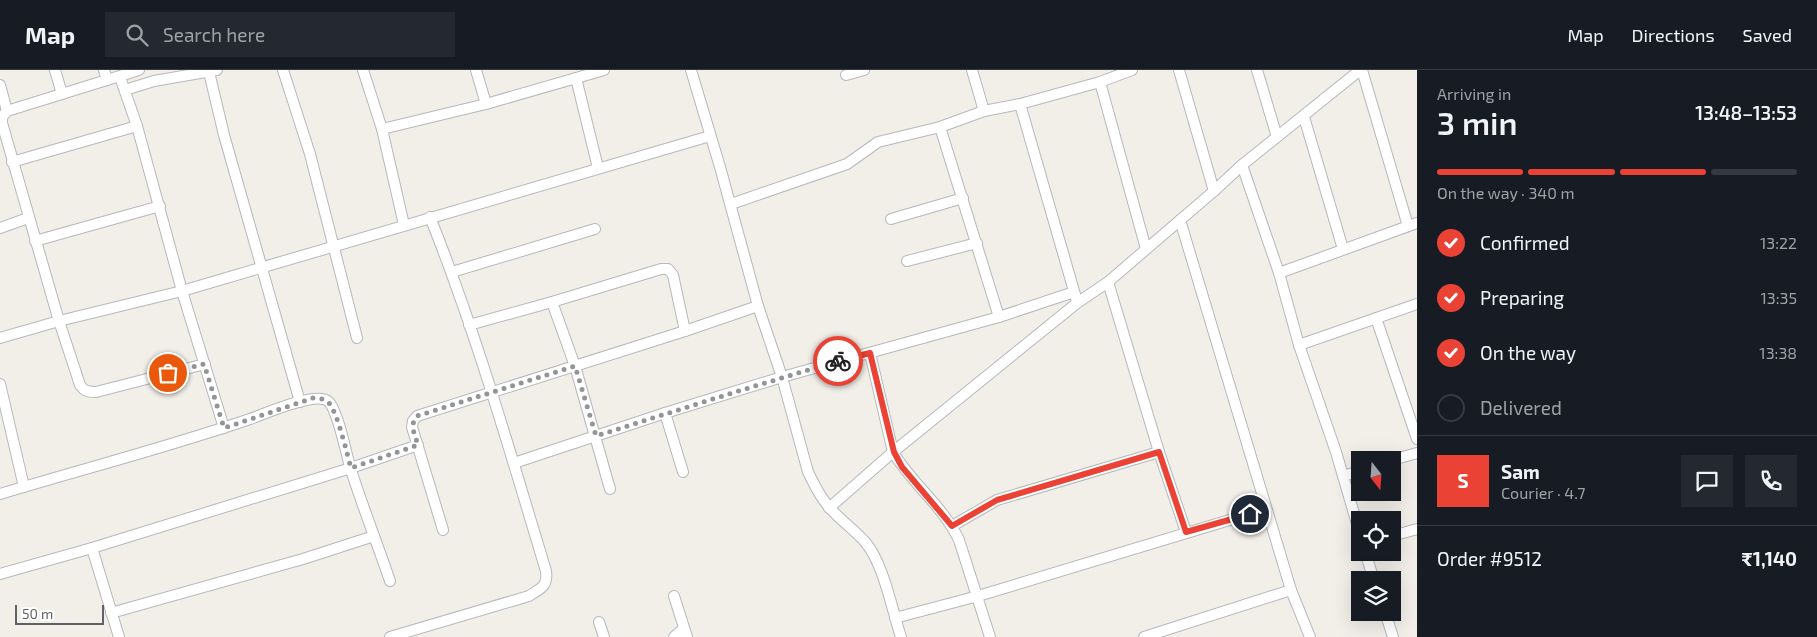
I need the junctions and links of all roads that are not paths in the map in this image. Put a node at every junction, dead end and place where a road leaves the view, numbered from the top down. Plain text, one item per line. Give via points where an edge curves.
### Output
1 (55, 70) edge
2 (139, 70) edge
3 (283, 70) edge
4 (363, 70) edge
5 (476, 70) edge
6 (604, 70) edge
7 (691, 70) edge
8 (864, 70) edge
9 (972, 70) edge
10 (1132, 70) edge
11 (1179, 70) edge
12 (1257, 70) edge
13 (1344, 70) edge
14 (1361, 70) edge
15 (213, 71) edge
16 (106, 75) edge
17 (846, 76) dead end
18 (120, 77) junction
19 (576, 78) junction
20 (1346, 81) junction
21 (1100, 82) junction
22 (0, 85) edge
23 (124, 90) junction
24 (62, 94) junction
25 (486, 104) junction
26 (1020, 104) junction
27 (7, 111) junction
28 (984, 111) junction
29 (1304, 117) junction
30 (137, 126) junction
31 (940, 127) junction
32 (2, 129) edge
33 (382, 129) junction
34 (710, 136) junction
35 (1277, 137) junction
36 (12, 162) junction
37 (1242, 165) junction
38 (598, 168) junction
39 (1214, 191) junction
40 (963, 198) junction
41 (730, 204) junction
42 (160, 206) junction
43 (430, 217) junction
44 (28, 218) junction
45 (891, 219) dead end
46 (1180, 220) junction
47 (404, 225) junction
48 (1413, 225) edge
49 (0, 228) edge
50 (595, 229) dead end
51 (35, 241) junction
52 (977, 243) junction
53 (333, 246) junction
54 (1146, 248) junction
55 (1343, 249) junction
56 (907, 261) dead end
57 (262, 268) junction
58 (452, 272) junction
59 (1279, 273) junction
60 (1108, 282) junction
61 (182, 291) junction
62 (1074, 292) junction
63 (552, 302) junction
64 (1077, 303) junction
65 (1417, 304) edge
66 (758, 306) junction
67 (999, 317) junction
68 (1376, 318) junction
69 (59, 321) junction
70 (469, 325) junction
71 (685, 332) junction
72 (0, 338) edge
73 (357, 338) dead end
74 (1299, 345) junction
75 (870, 353) junction
76 (204, 364) junction
77 (575, 366) junction
78 (782, 377) junction
79 (0, 384) edge
80 (493, 393) junction
81 (300, 402) junction
82 (2, 403) edge
83 (665, 413) junction
84 (224, 428) junction
85 (596, 436) junction
86 (1417, 439) edge
87 (418, 445) junction
88 (894, 452) junction
89 (1159, 452) junction
90 (1417, 452) edge
91 (1401, 457) edge
92 (514, 463) junction
93 (351, 468) junction
94 (683, 472) dead end
95 (1351, 474) edge
96 (1344, 476) junction
97 (24, 487) junction
98 (610, 489) dead end
99 (0, 494) edge
100 (829, 508) junction
101 (1266, 509) junction
102 (1354, 511) edge
103 (952, 526) junction
104 (1417, 529) edge
105 (443, 530) dead end
106 (1186, 532) junction
107 (1401, 533) edge
108 (374, 536) junction
109 (92, 548) junction
110 (0, 574) edge
111 (390, 581) dead end
112 (1291, 590) junction
113 (674, 596) dead end
114 (978, 596) junction
115 (111, 613) junction
116 (895, 618) junction
117 (1388, 621) edge
118 (599, 622) dead end
119 (686, 632) edge
120 (119, 637) edge
121 (390, 637) edge
122 (604, 637) edge
123 (674, 637) edge
124 (901, 637) edge
125 (990, 637) edge
126 (1144, 637) edge
127 (1310, 637) edge
128 (1392, 637) edge

1 - 24 street
2 - 18 street
3 - 53 street via 310,154
4 - 33 street
5 - 25 street
6 - 19 street
7 - 34 street
8 - 17 street
9 - 28 street
10 - 21 street
11 - 39 street
12 - 35 street
13 - 20 street
14 - 20 street
14 - 48 street
15 - 23 street via 154,81
15 - 57 street via 224,135
16 - 18 street
16 - 24 street
18 - 23 street
19 - 25 street
19 - 38 street
20 - 29 street
21 - 26 street
21 - 54 street
22 - 27 street
23 - 30 street
24 - 27 street
25 - 33 street
26 - 28 street
26 - 62 street
27 - 32 street via 2,117
28 - 31 street
29 - 35 street
29 - 55 street
30 - 36 street
30 - 42 street
31 - 40 street
31 - 41 street via 878,142 847,164
32 - 36 street
33 - 47 street
34 - 38 street
34 - 41 street
35 - 37 street
36 - 44 street
37 - 39 street
37 - 59 street
38 - 43 street
39 - 46 street
40 - 45 street
40 - 52 street
41 - 66 street
42 - 51 street
42 - 61 street
43 - 47 street
43 - 58 street
44 - 49 street
44 - 51 street
46 - 54 street
46 - 101 street
47 - 53 street
48 - 55 street
50 - 58 street
51 - 69 street
52 - 56 street
52 - 67 street
53 - 57 street
53 - 73 street
54 - 60 street
55 - 59 street
57 - 61 street
57 - 81 street
58 - 70 street
59 - 74 street
60 - 64 street
60 - 89 street
61 - 69 street
61 - 76 street
62 - 64 street
62 - 67 street
63 - 70 street
63 - 71 street via 668,268 673,275
63 - 77 street
64 - 88 street
65 - 68 street
66 - 71 street
66 - 78 street
67 - 75 street
68 - 74 street
68 - 86 street
69 - 72 street
69 - 76 street via 80,385 89,392
70 - 80 street
71 - 77 street
74 - 96 street
75 - 78 street
75 - 88 street
76 - 84 street
77 - 80 street
77 - 85 street
78 - 83 street
78 - 100 street via 808,472
79 - 82 street
80 - 87 street via 417,416 412,427
80 - 92 street
81 - 84 street
81 - 93 street via 313,398 329,403
82 - 97 street
83 - 85 street
83 - 94 street
84 - 97 street
85 - 92 street
85 - 98 street
87 - 93 street
87 - 105 street
88 - 100 street
88 - 103 street via 902,467
89 - 103 street via 997,500
89 - 106 street
90 - 91 street
92 - 121 street via 546,571 547,580 542,588 511,602
93 - 108 street
93 - 109 street
95 - 96 street
96 - 102 street
97 - 99 street
100 - 116 street via 866,543 873,554
101 - 106 street
101 - 112 street
103 - 114 street
104 - 107 street
106 - 114 street
108 - 111 street
108 - 115 street
109 - 110 street
109 - 115 street
112 - 126 street
112 - 127 street
113 - 119 street
114 - 116 street
114 - 125 street
115 - 120 street
116 - 124 street
117 - 128 street
118 - 122 street
119 - 123 street

